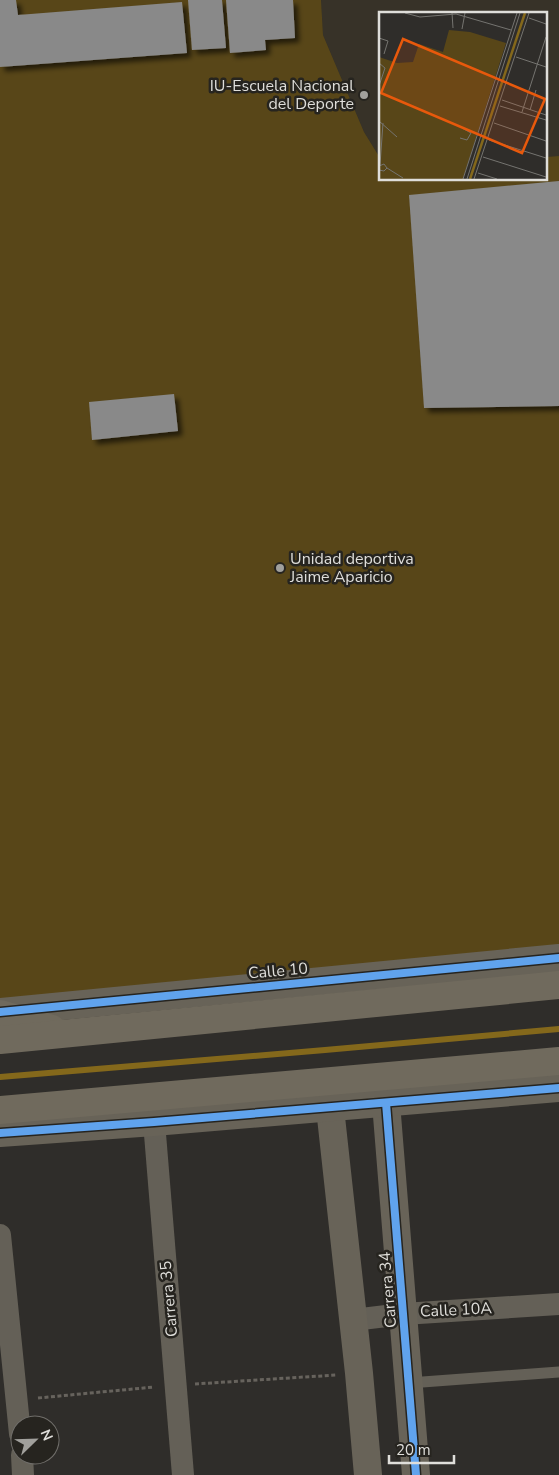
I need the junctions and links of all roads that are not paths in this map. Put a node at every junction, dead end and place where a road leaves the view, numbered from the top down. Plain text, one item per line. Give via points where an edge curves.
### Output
1 (559, 958) edge
2 (559, 985) edge
3 (0, 1013) edge
4 (66, 1032) junction
5 (0, 1040) edge
6 (559, 1061) edge
7 (559, 1088) edge
8 (386, 1103) junction
9 (330, 1108) junction
10 (0, 1110) edge
11 (154, 1122) junction
12 (0, 1133) edge
13 (0, 1235) edge
14 (559, 1304) edge
15 (403, 1314) junction
16 (353, 1320) junction
17 (559, 1372) edge
18 (409, 1383) junction
19 (18, 1415) edge
20 (183, 1475) edge
21 (368, 1475) edge
22 (416, 1475) edge

1 - 3 street, Calle 10
2 - 4 main road
3 - 4 main road
4 - 5 main road
6 - 10 main road
7 - 8 street
8 - 9 street
8 - 15 street, Carrera 34
9 - 11 street
9 - 16 street
11 - 12 street
11 - 20 street, Carrera 35
13 - 19 street
14 - 15 street, Calle 10A
15 - 16 street, Calle 10A
15 - 18 street, Carrera 34
16 - 21 street
17 - 18 lane
18 - 22 street, Carrera 34

